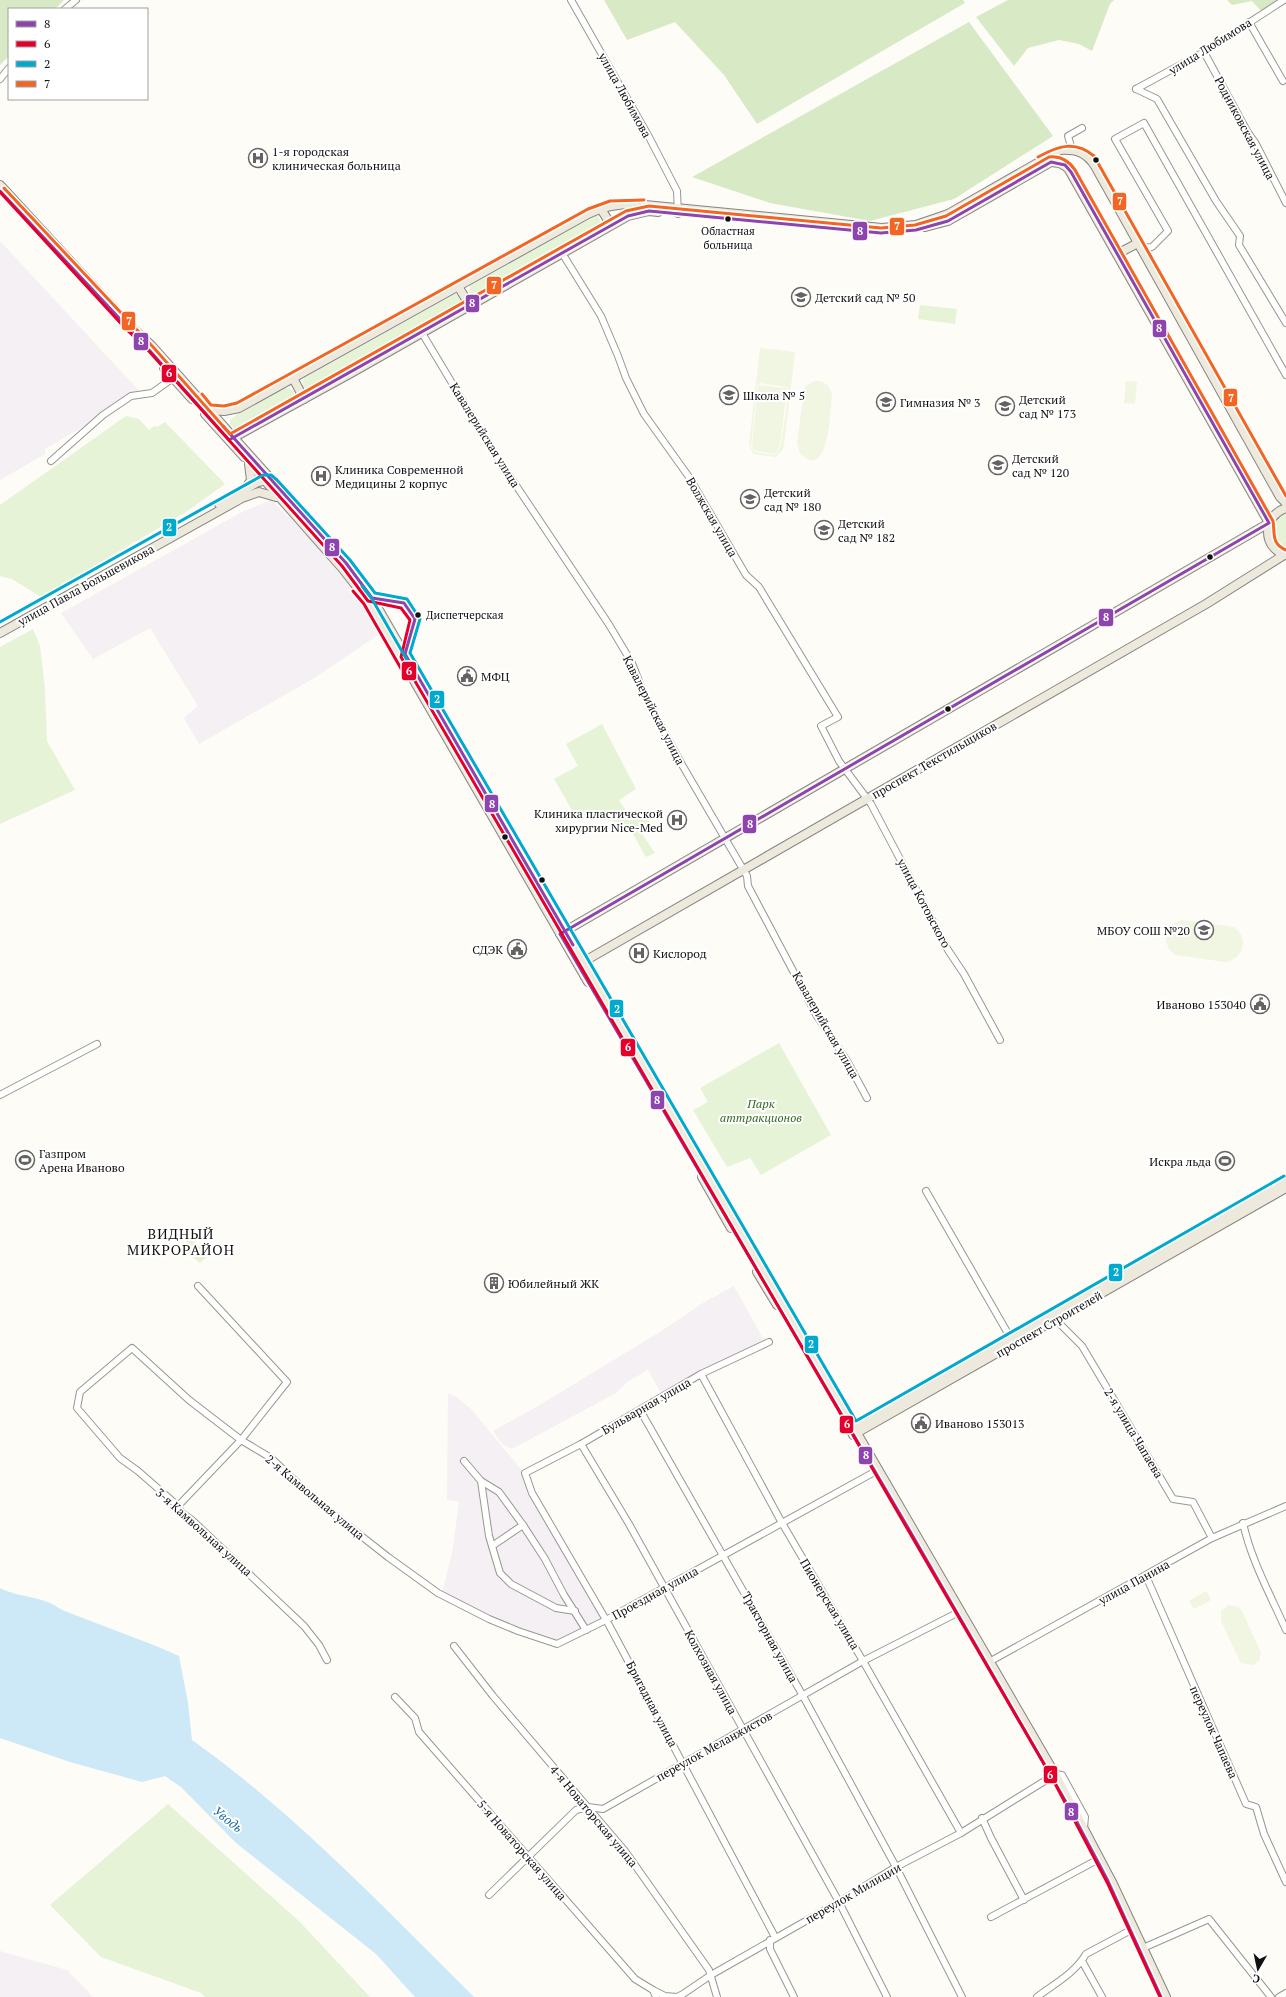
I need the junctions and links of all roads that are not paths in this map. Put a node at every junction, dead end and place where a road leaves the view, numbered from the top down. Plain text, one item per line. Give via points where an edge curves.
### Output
1 (76, 0) edge
2 (571, 0) edge
3 (1284, 0) edge
4 (66, 8) edge
5 (1249, 22) junction
6 (1204, 52) junction
7 (8, 69) edge
8 (0, 79) edge
9 (1283, 81) dead end
10 (1082, 128) dead end
11 (1072, 150) junction
12 (0, 185) edge
13 (0, 191) edge
14 (1286, 204) edge
15 (600, 209) junction
16 (678, 211) junction
17 (611, 225) junction
18 (1140, 246) junction
19 (562, 253) junction
20 (1117, 254) junction
21 (458, 286) junction
22 (470, 306) junction
23 (1286, 323) edge
24 (422, 333) junction
25 (1286, 375) edge
26 (173, 378) junction
27 (293, 378) junction
28 (304, 399) junction
29 (209, 410) junction
30 (248, 429) junction
31 (231, 439) junction
32 (247, 453) junction
33 (51, 461) dead end
34 (248, 461) junction
35 (257, 464) junction
36 (264, 480) junction
37 (273, 483) junction
38 (241, 495) junction
39 (280, 499) junction
40 (1286, 503) edge
41 (1286, 508) edge
42 (1269, 523) junction
43 (1285, 555) edge
44 (0, 628) edge
45 (0, 633) edge
46 (845, 769) junction
47 (866, 799) junction
48 (725, 838) junction
49 (743, 870) junction
50 (562, 933) junction
51 (570, 946) junction
52 (581, 959) junction
53 (1000, 1040) dead end
54 (97, 1044) dead end
55 (0, 1095) edge
56 (867, 1098) dead end
57 (1286, 1180) edge
58 (1286, 1188) edge
59 (926, 1191) dead end
60 (757, 1266) junction
61 (198, 1286) dead end
62 (1054, 1317) junction
63 (1012, 1340) junction
64 (769, 1342) dead end
65 (701, 1374) junction
66 (77, 1408) joint
67 (640, 1410) junction
68 (854, 1432) junction
69 (241, 1440) junction
70 (581, 1444) junction
71 (464, 1461) dead end
72 (876, 1471) junction
73 (526, 1473) joint
74 (481, 1481) junction
75 (178, 1506) junction
76 (1286, 1506) edge
77 (782, 1523) junction
78 (1243, 1523) junction
79 (523, 1525) junction
80 (1212, 1538) junction
81 (492, 1546) junction
82 (724, 1556) junction
83 (1146, 1576) junction
84 (425, 1584) joint
85 (663, 1589) junction
86 (575, 1611) junction
87 (957, 1613) junction
88 (606, 1620) junction
89 (586, 1630) junction
90 (1286, 1630) edge
91 (454, 1646) dead end
92 (327, 1660) dead end
93 (864, 1662) junction
94 (987, 1663) junction
95 (803, 1696) junction
96 (395, 1698) dead end
97 (743, 1729) junction
98 (683, 1763) junction
99 (1053, 1775) junction
100 (588, 1807) junction
101 (982, 1818) junction
102 (961, 1833) junction
103 (528, 1858) junction
104 (1097, 1860) junction
105 (896, 1867) junction
106 (1286, 1882) edge
107 (489, 1895) dead end
108 (1024, 1900) junction
109 (839, 1902) junction
110 (991, 1917) dead end
111 (1130, 1930) junction
112 (772, 1939) junction
113 (1144, 1948) junction
114 (1082, 1961) junction
115 (710, 1975) junction
116 (653, 1990) junction
117 (1286, 1993) edge
118 (656, 1997) edge
119 (717, 1997) edge
120 (794, 1997) edge
121 (887, 1997) edge
122 (962, 1997) edge
123 (1037, 1997) edge
124 (1102, 1997) edge
125 (1161, 1997) edge
126 (1166, 1997) edge
127 (1271, 1997) edge
128 (1279, 1997) edge

1 - 4 street
2 - 16 street, улица Любимова via 677,191
3 - 5 street, улица Любимова
5 - 6 street, улица Любимова
5 - 9 street
6 - 14 street, Родниковская улица via 1256,144
6 - 23 street, улица Любимова via 1136,90 1157,99 1216,201 1240,236 1239,246
7 - 8 street
10 - 11 street via 1068,136
11 - 16 main road via 1060,150 948,214 916,225 882,228
11 - 18 main road via 1084,153 1090,159
12 - 29 main road
13 - 26 main road
15 - 16 main road via 635,204
15 - 17 main road
15 - 21 main road
16 - 17 main road via 649,211 628,216
16 - 20 main road via 881,232 916,230 948,220 1051,162 1064,165 1072,172
17 - 19 main road
18 - 20 main road
18 - 25 street via 1152,247 1168,231 1115,139 1144,123
18 - 40 main road via 1280,497
19 - 22 main road
19 - 46 street, Волжская улица via 601,316 626,378 644,414 689,477 746,575 759,587 838,717 821,726
20 - 42 main road
21 - 22 main road
21 - 27 main road
22 - 24 main road
24 - 28 main road
24 - 48 street, Кавалерийская улица via 491,448 608,623 632,663 644,694 680,763
26 - 31 main road
26 - 33 street via 152,393 131,396
27 - 28 main road
27 - 29 main road via 239,408
28 - 30 main road
29 - 31 main road
30 - 31 main road
30 - 32 main road via 244,441
31 - 32 main road
31 - 34 main road
32 - 35 main road
34 - 36 main road
34 - 38 main road via 251,480
35 - 36 main road
35 - 37 main road
36 - 37 main road
36 - 38 main road via 258,487
36 - 39 main road
37 - 50 main road via 346,563 372,598
38 - 39 main road, улица Павла Большевикова via 259,492
38 - 44 main road, улица Павла Большевикова
38 - 45 main road, улица Павла Большевикова
39 - 50 main road via 342,568 368,602
41 - 42 main road via 1275,514
42 - 43 main road via 1268,536 1271,544 1276,551
42 - 46 main road
43 - 47 main road, проспект Текстильщиков via 1206,604
46 - 47 street, улица Котовского
46 - 48 main road
47 - 49 main road, проспект Текстильщиков
47 - 53 street, улица Котовского via 875,811 948,950
48 - 49 street, Кавалерийская улица
48 - 50 main road
49 - 52 main road, проспект Текстильщиков via 597,953
49 - 56 street, Кавалерийская улица via 747,876 748,886 817,1016 847,1060
50 - 51 main road
51 - 52 main road
51 - 60 main road
52 - 60 main road
54 - 55 street
57 - 62 main road, проспект Строителей
58 - 62 main road, проспект Строителей
59 - 63 street
60 - 68 main road
61 - 69 street via 287,1382
62 - 63 main road, проспект Строителей
62 - 80 street, 2-я улица Чапаева via 1082,1346 1173,1499 1193,1502
63 - 68 main road, проспект Строителей
64 - 65 street, Бульварная улица
65 - 67 street, Бульварная улица
65 - 77 street, Пионерская улица
66 - 69 street, 2-я Камвольная улица via 80,1392 132,1348 189,1400
66 - 75 street, 3-я Камвольная улица via 120,1458
67 - 70 street, Бульварная улица
67 - 82 street, Тракторная улица
68 - 72 main road
69 - 75 street
69 - 84 street, 2-я Камвольная улица via 271,1458 313,1498
70 - 73 street, Бульварная улица
70 - 85 street, Колхозная улица via 629,1524
71 - 74 street
72 - 77 street, Проездная улица
72 - 87 main road
72 - 94 main road
73 - 88 street, Бригадная улица via 532,1493
74 - 79 street via 499,1492
74 - 81 street
75 - 92 street, 3-я Камвольная улица via 181,1512 298,1620 319,1645
76 - 78 street, улица Панина
77 - 82 street, Проездная улица
77 - 93 street, Пионерская улица
78 - 80 street, улица Панина
78 - 90 street via 1245,1535 1261,1575
79 - 81 street
79 - 86 street
80 - 83 street, улица Панина
81 - 86 street via 500,1573 511,1584 556,1608
82 - 85 street, Проездная улица
82 - 95 street, Тракторная улица
83 - 94 street, улица Панина
83 - 106 street, переулок Чапаева via 1246,1804 1256,1807 1264,1834
84 - 89 street, Проездная улица via 489,1618 557,1644
85 - 88 street, Проездная улица
85 - 97 street, Колхозная улица
86 - 89 street
87 - 93 street, переулок Меланжистов
87 - 94 main road
88 - 89 street, Проездная улица
88 - 98 street, Бригадная улица
91 - 100 street, 4-я Новаторская улица via 493,1696
93 - 95 street, переулок Меланжистов
93 - 102 street, Пионерская улица
94 - 99 main road
95 - 97 street, переулок Меланжистов
95 - 105 street, Тракторная улица
96 - 103 street, 5-я Новаторская улица via 415,1718 419,1732
97 - 98 street, переулок Меланжистов
97 - 109 street, Колхозная улица
98 - 100 street, переулок Меланжистов via 603,1809
98 - 112 street, Бригадная улица
99 - 101 street, переулок Милиции
99 - 104 main road
99 - 113 main road via 1084,1828
100 - 103 street, переулок Меланжистов via 576,1810
100 - 115 street, 4-я Новаторская улица via 655,1892
101 - 102 street, переулок Милиции
101 - 108 street
102 - 105 street, переулок Милиции
103 - 107 street, переулок Меланжистов
103 - 116 street, 5-я Новаторская улица via 635,1979
104 - 108 street
104 - 111 main road
105 - 109 street, переулок Милиции
105 - 122 street, Тракторная улица
108 - 110 street
109 - 112 street, переулок Милиции
109 - 121 street, Колхозная улица
111 - 114 street via 1086,1954
111 - 125 main road
112 - 115 street, переулок Милиции
112 - 120 street, Бригадная улица via 770,1950
113 - 126 main road
113 - 127 street via 1208,1919
114 - 123 street
114 - 124 street
115 - 116 street, переулок Милиции via 677,1997 665,1996
115 - 119 street, 4-я Новаторская улица
116 - 118 street
117 - 128 street

